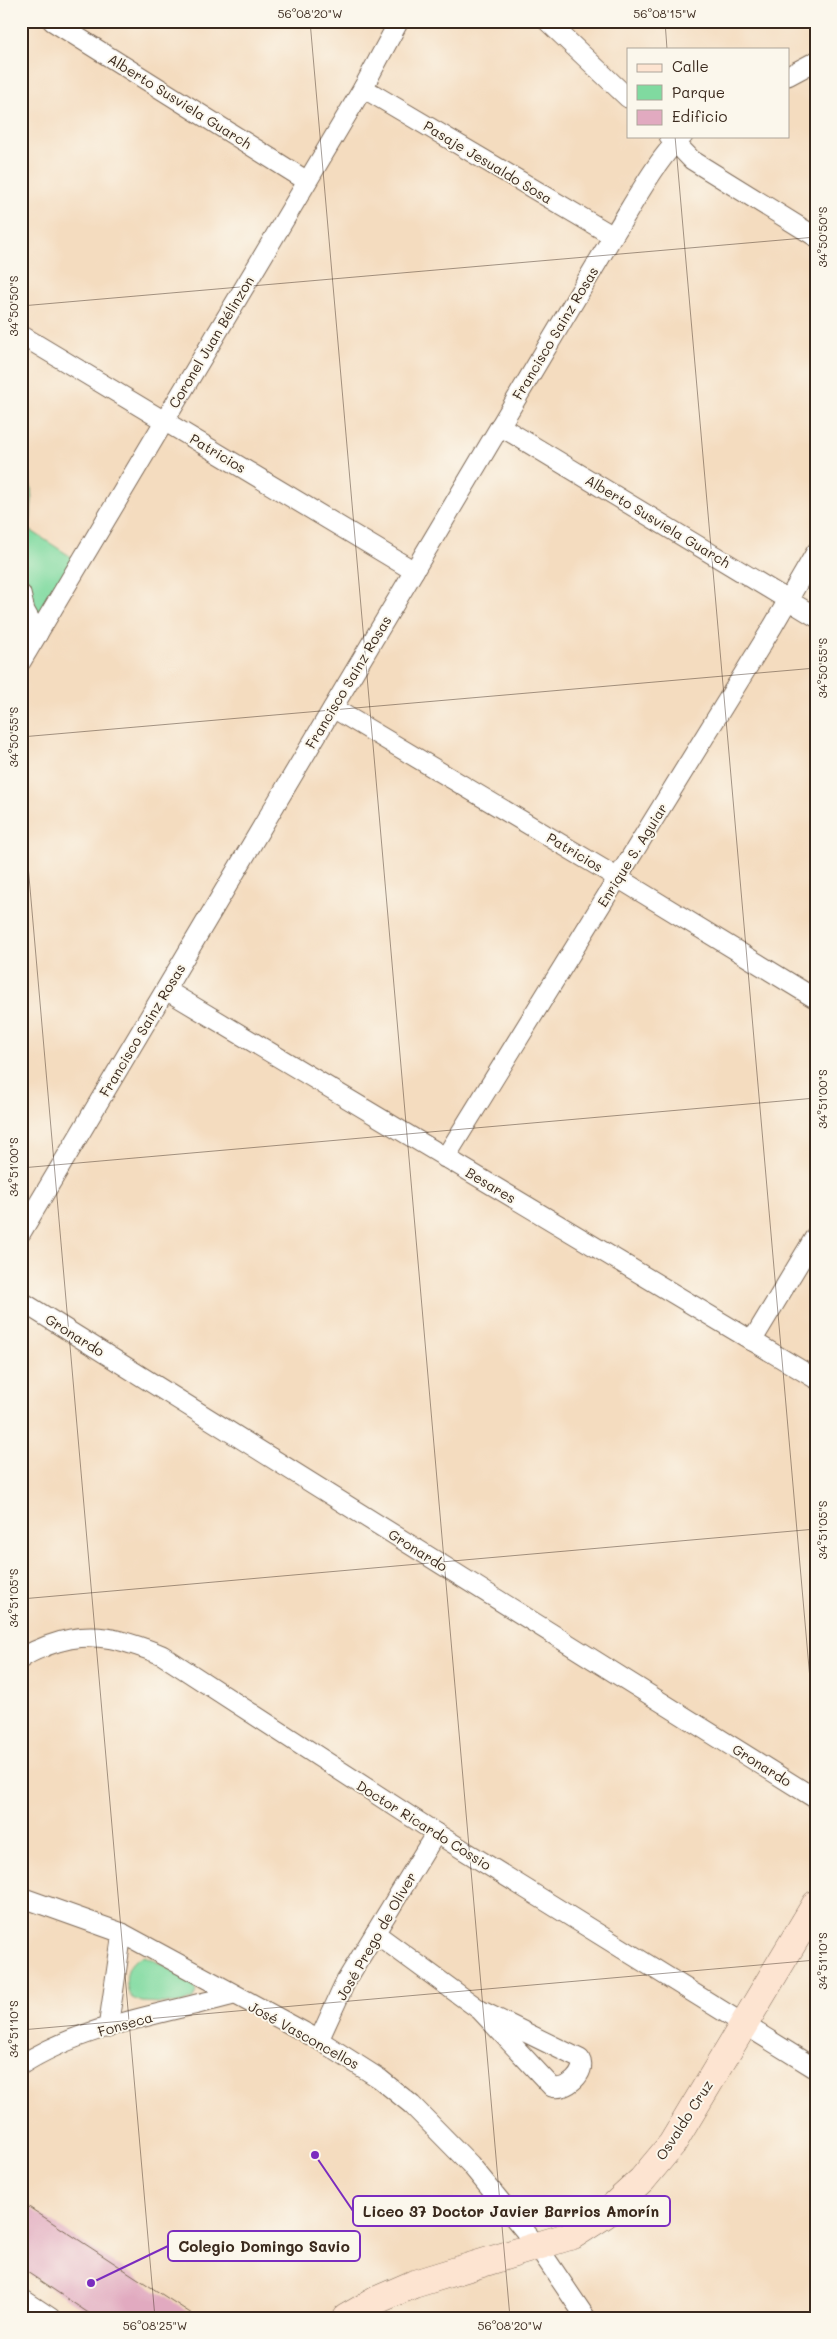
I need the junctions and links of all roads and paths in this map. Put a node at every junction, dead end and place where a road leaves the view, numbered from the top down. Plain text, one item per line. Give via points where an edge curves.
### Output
1 (52, 21) edge
2 (399, 21) edge
3 (546, 21) edge
4 (816, 61) edge
5 (790, 75) edge
6 (363, 88) junction
7 (627, 97) edge
8 (676, 138) edge
9 (307, 182) junction
10 (613, 236) junction
11 (816, 237) edge
12 (21, 335) edge
13 (164, 420) junction
14 (500, 426) junction
15 (816, 552) edge
16 (414, 571) junction
17 (21, 594) edge
18 (788, 600) junction
19 (816, 617) edge
20 (38, 634) junction
21 (21, 662) edge
22 (333, 708) junction
23 (618, 878) junction
24 (166, 990) junction
25 (816, 999) edge
26 (446, 1158) junction
27 (21, 1233) edge
28 (816, 1235) edge
29 (21, 1302) edge
30 (752, 1341) junction
31 (816, 1379) edge
32 (21, 1659) edge
33 (816, 1799) edge
34 (436, 1833) junction
35 (21, 1897) edge
36 (816, 1904) edge
37 (122, 1933) junction
38 (375, 1933) junction
39 (233, 1995) junction
40 (480, 2010) junction
41 (745, 2024) junction
42 (108, 2028) junction
43 (319, 2040) junction
44 (21, 2065) edge
45 (816, 2068) edge
46 (538, 2247) junction
47 (21, 2298) edge
48 (51, 2318) edge
49 (346, 2318) edge
50 (586, 2318) edge

1 - 9 street, Alberto Susviela Guarch
2 - 6 street, Coronel Juan Bélinzon
3 - 7 street
4 - 5 street
6 - 9 street, Coronel Juan Bélinzon
6 - 10 street, Pasaje Jesualdo Sosa
8 - 10 street, Francisco Sainz Rosas
8 - 11 street via 692,160
9 - 13 street, Coronel Juan Bélinzon
10 - 14 street, Francisco Sainz Rosas
12 - 13 street, Patricios
13 - 16 street, Patricios
13 - 20 street, Coronel Juan Bélinzon
14 - 16 street, Francisco Sainz Rosas
14 - 18 street, Alberto Susviela Guarch
15 - 18 street, Enrique S. Aguiar
16 - 22 street, Francisco Sainz Rosas
17 - 20 street via 25,611
18 - 19 street, Alberto Susviela Guarch
18 - 23 street, Enrique S. Aguiar
20 - 21 street, Coronel Juan Bélinzon
22 - 23 street, Patricios
22 - 24 street, Francisco Sainz Rosas
23 - 25 street, Patricios
23 - 26 street, Enrique S. Aguiar
24 - 26 street, Besares
24 - 27 street, Francisco Sainz Rosas
26 - 30 street, Besares
28 - 30 street
29 - 33 street, Gronardo
30 - 31 street, Besares
32 - 34 street, Doctor Ricardo Cossio via 28,1653 60,1641 92,1636 126,1640 162,1655
34 - 38 street, José Prego de Oliver
34 - 41 street, Doctor Ricardo Cossio
35 - 37 street, José Vasconcellos
36 - 41 street, Osvaldo Cruz
37 - 39 street, José Vasconcellos
37 - 42 street
38 - 40 street
38 - 43 street, José Prego de Oliver via 346,1981
39 - 42 street, Fonseca
39 - 43 street, José Vasconcellos
40 - 40 street via 552,2087 558,2090 565,2088 583,2069 580,2059
41 - 45 street, Doctor Ricardo Cossio
41 - 46 street, Osvaldo Cruz via 672,2144 642,2180 604,2215 573,2235
42 - 44 street, Fonseca via 61,2044
43 - 46 street, José Vasconcellos via 380,2079 418,2111 470,2164
46 - 49 street, Osvaldo Cruz via 414,2284
46 - 50 street, José Vasconcellos
47 - 48 street

